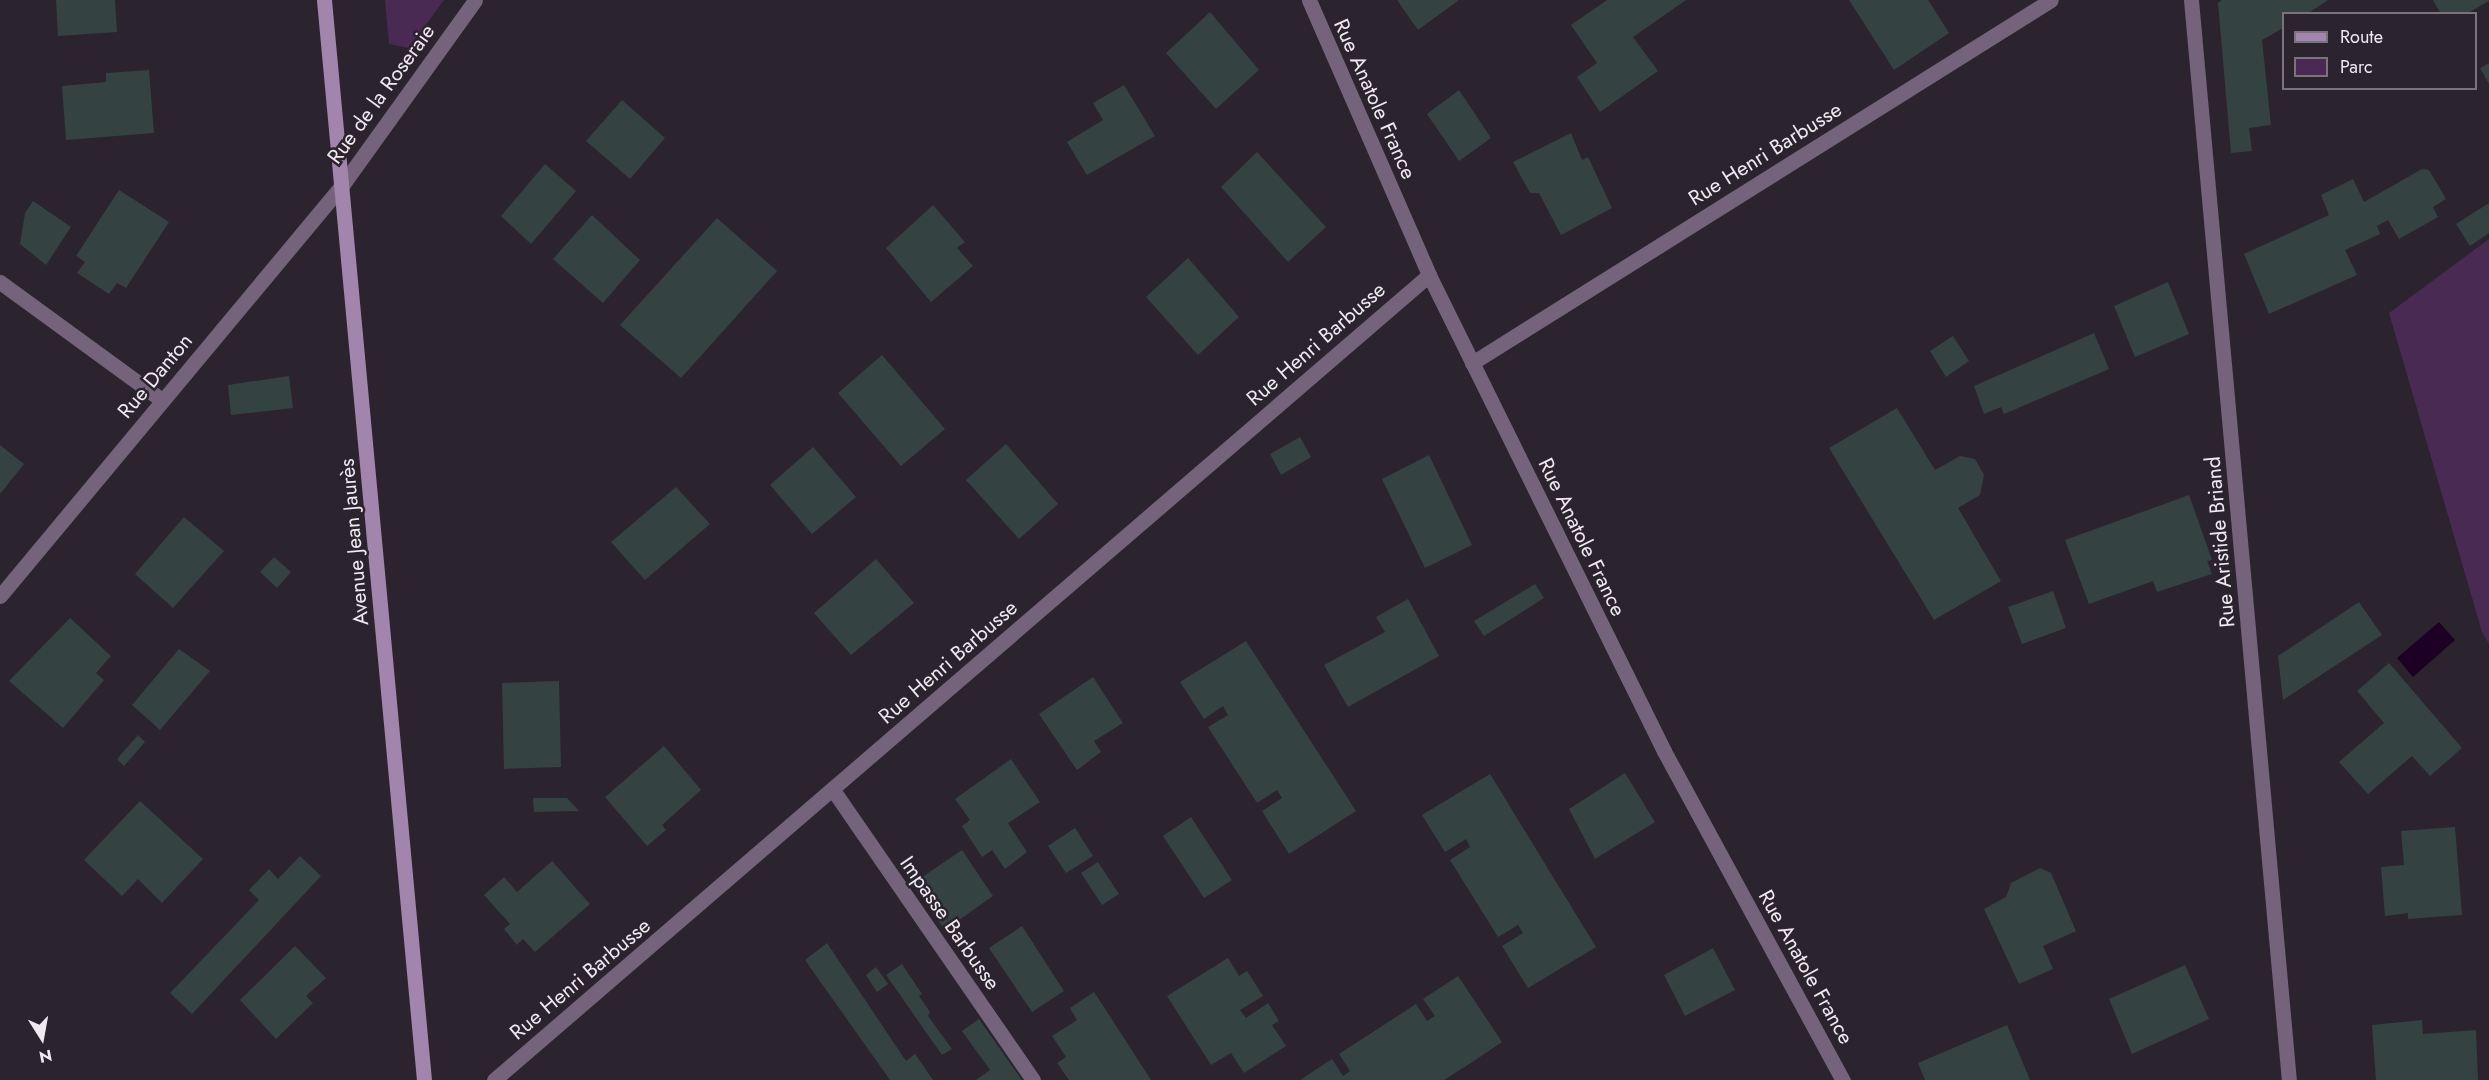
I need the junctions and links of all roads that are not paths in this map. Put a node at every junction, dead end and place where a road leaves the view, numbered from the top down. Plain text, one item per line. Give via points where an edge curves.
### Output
1 (324, 0) edge
2 (474, 0) edge
3 (1309, 0) edge
4 (2051, 0) edge
5 (2194, 2) edge
6 (343, 184) junction
7 (1429, 275) junction
8 (0, 282) edge
9 (1472, 363) junction
10 (162, 400) junction
11 (0, 596) edge
12 (832, 790) junction
13 (424, 1080) edge
14 (494, 1080) edge
15 (1033, 1080) edge
16 (1844, 1080) edge
17 (2289, 1080) edge

1 - 6 main road, Avenue Jean Jaurès
2 - 6 street, Rue de la Roseraie
3 - 7 street, Rue Anatole France
4 - 9 street, Rue Henri Barbusse
5 - 17 street, Rue Aristide Briand
6 - 10 street, Rue Danton
6 - 13 main road, Avenue Jean Jaurès
7 - 9 street, Rue Anatole France
7 - 12 street, Rue Henri Barbusse
8 - 10 street
9 - 16 street, Rue Anatole France via 1664,751
10 - 11 street, Rue Danton
12 - 14 street, Rue Henri Barbusse
12 - 15 street, Impasse Barbusse

